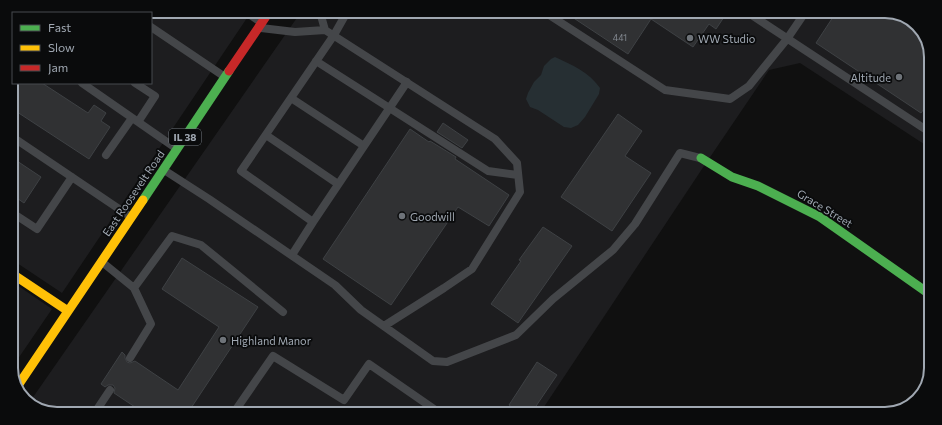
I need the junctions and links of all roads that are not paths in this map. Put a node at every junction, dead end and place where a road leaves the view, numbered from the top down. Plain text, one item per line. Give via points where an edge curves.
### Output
1 (252, 18) edge
2 (265, 18) edge
3 (322, 18) edge
4 (344, 18) edge
5 (554, 18) edge
6 (756, 18) edge
7 (801, 18) edge
8 (260, 26) junction
9 (152, 28) edge
10 (325, 30) junction
11 (334, 35) junction
12 (787, 39) junction
13 (316, 61) junction
14 (225, 78) junction
15 (407, 82) junction
16 (83, 84) edge
17 (137, 84) edge
18 (291, 98) junction
19 (390, 108) junction
20 (135, 120) junction
21 (924, 128) edge
22 (266, 135) junction
23 (18, 141) edge
24 (364, 146) junction
25 (177, 149) junction
26 (106, 155) dead end
27 (701, 158) joint
28 (164, 169) junction
29 (518, 175) junction
30 (72, 177) junction
31 (338, 184) junction
32 (18, 217) edge
33 (131, 218) junction
34 (313, 222) junction
35 (292, 255) junction
36 (102, 262) junction
37 (18, 278) edge
38 (134, 288) junction
39 (924, 290) edge
40 (68, 311) junction
41 (283, 312) dead end
42 (384, 326) junction
43 (130, 358) dead end
44 (20, 379) edge
45 (110, 390) dead end
46 (99, 407) edge
47 (237, 407) edge
48 (431, 407) edge

1 - 8 lane
2 - 8 main road, East Roosevelt Road / IL 38
3 - 10 lane
4 - 11 lane
5 - 12 lane via 665,90 730,99 749,86
6 - 12 lane
7 - 12 lane
8 - 10 lane via 295,32
8 - 14 main road, East Roosevelt Road / IL 38
9 - 14 lane
10 - 11 lane
11 - 13 lane
11 - 15 lane
12 - 21 lane
13 - 18 lane
13 - 19 lane
14 - 25 main road, East Roosevelt Road / IL 38
15 - 19 lane
15 - 29 lane via 495,139 517,163
16 - 20 lane
17 - 20 lane via 155,96
18 - 22 lane
18 - 24 lane
19 - 24 lane
19 - 29 lane via 488,171
20 - 25 lane
20 - 26 lane
22 - 31 lane
22 - 34 lane via 240,171
23 - 30 lane
24 - 31 lane
25 - 28 main road, East Roosevelt Road / IL 38
27 - 39 main road, Grace Street via 732,177 758,186 820,217
27 - 42 lane via 680,153 635,224 613,250 553,299 516,335 447,362 433,361
28 - 33 main road, East Roosevelt Road / IL 38
28 - 35 lane
29 - 42 lane via 520,192 472,269
30 - 32 lane via 37,229
30 - 33 lane
31 - 34 lane
33 - 36 main road, East Roosevelt Road / IL 38
34 - 35 lane
35 - 42 lane via 335,284 361,310
36 - 38 lane
36 - 40 main road, East Roosevelt Road / IL 38
37 - 40 main road
38 - 41 lane via 172,236 201,245
38 - 43 lane via 151,324
40 - 44 main road, East Roosevelt Road / IL 38
45 - 46 lane
47 - 48 lane via 273,356 344,400 369,364

